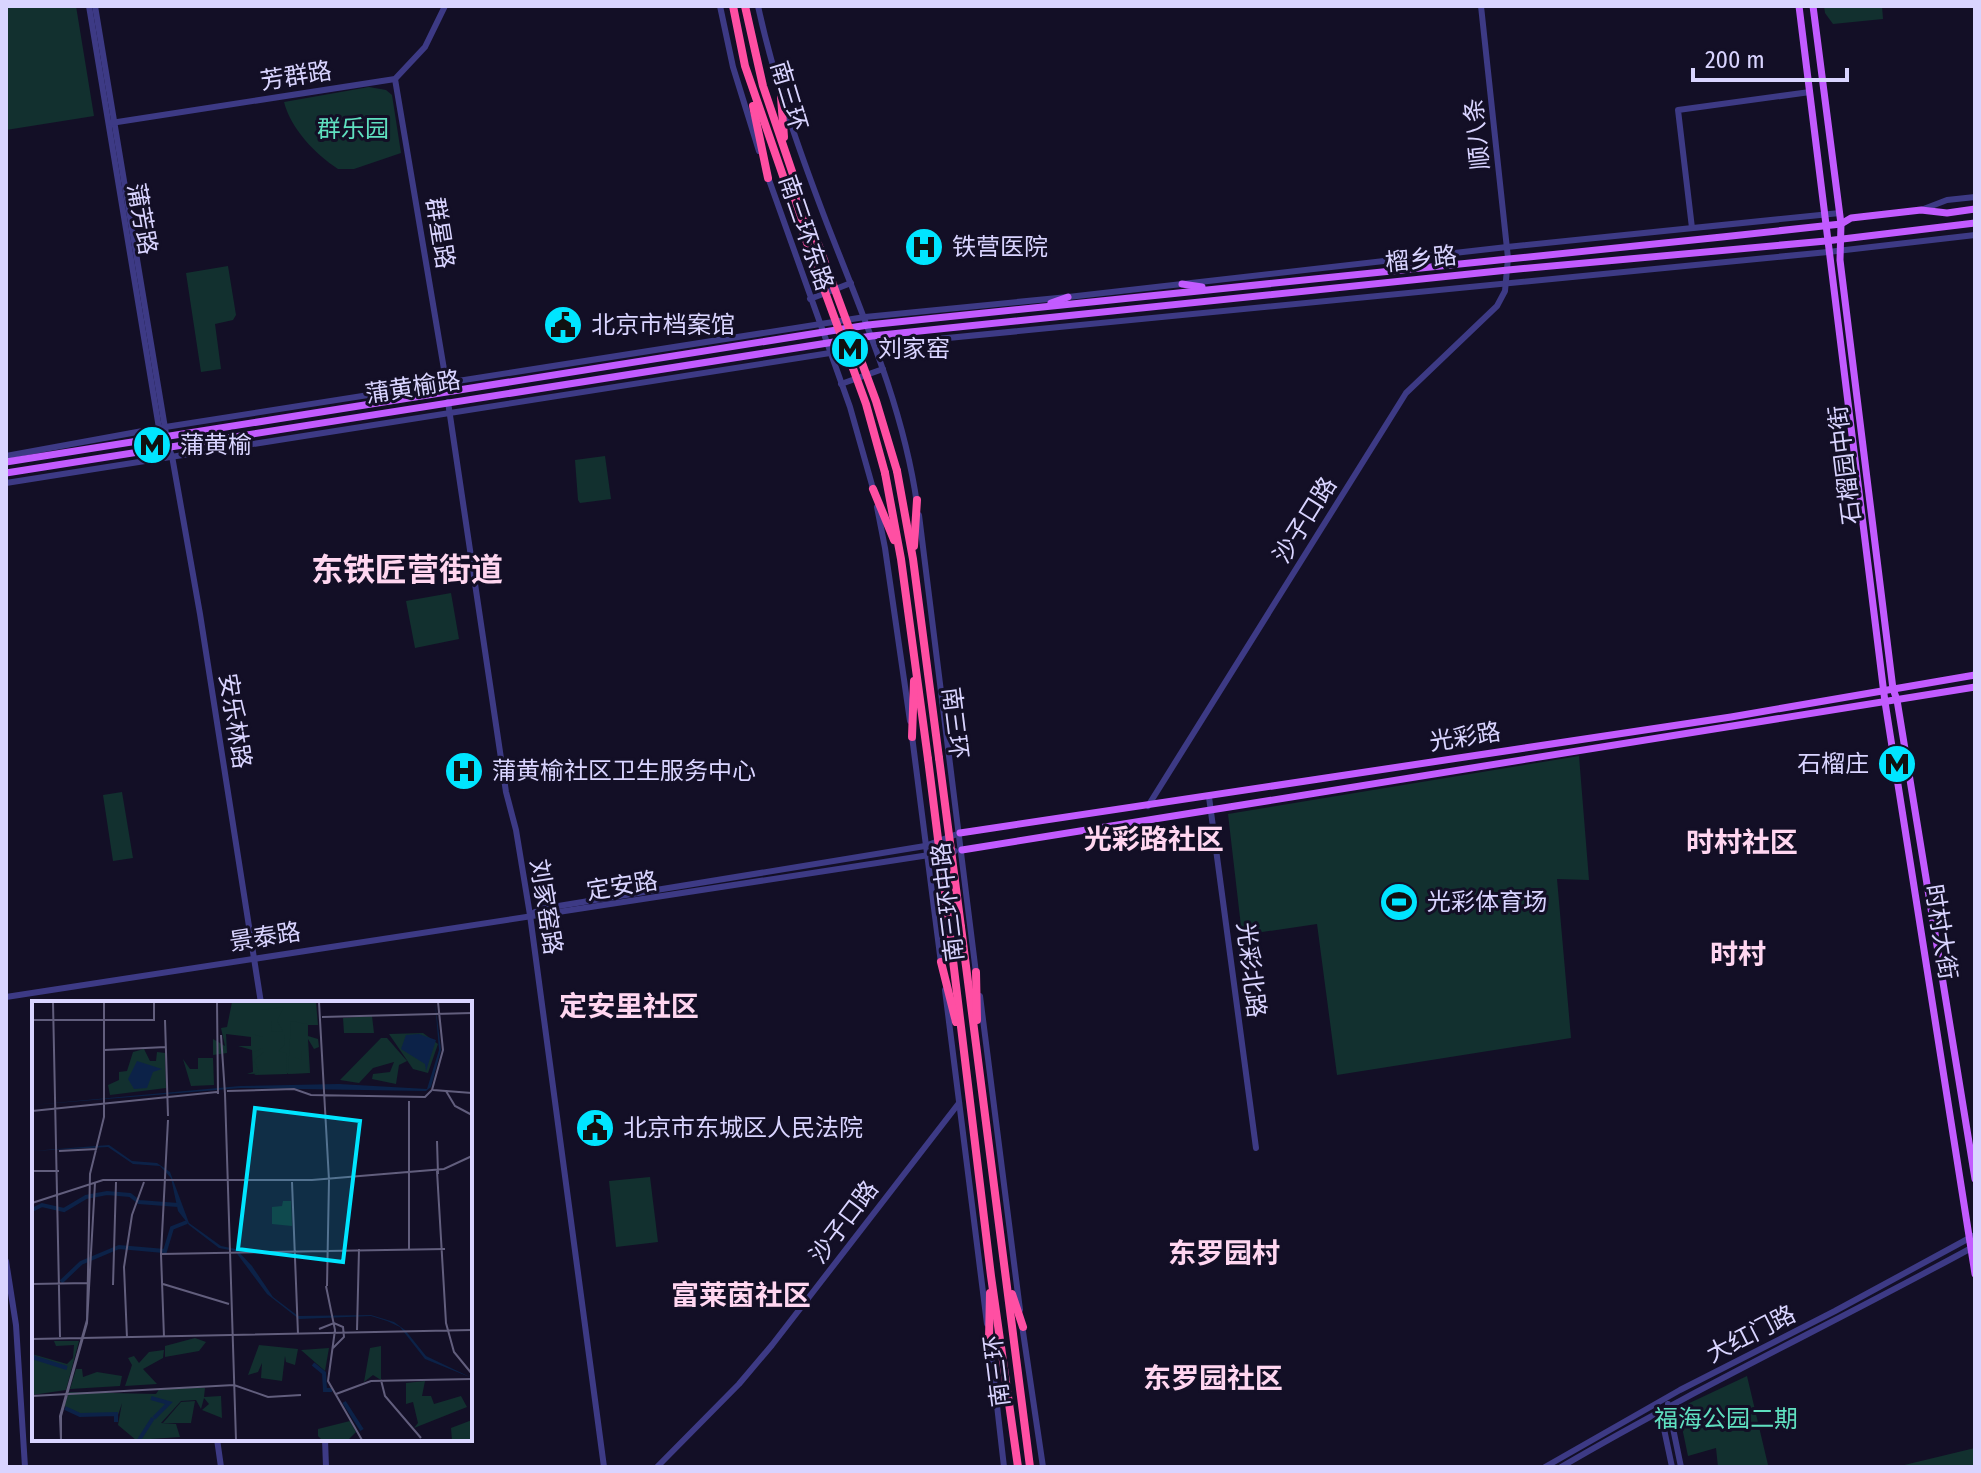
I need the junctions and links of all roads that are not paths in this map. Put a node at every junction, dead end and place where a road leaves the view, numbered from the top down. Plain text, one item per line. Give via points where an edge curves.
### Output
1 (92, 6) edge
2 (445, 6) edge
3 (720, 6) edge
4 (733, 6) edge
5 (745, 6) edge
6 (758, 6) edge
7 (1481, 6) edge
8 (1799, 6) edge
9 (1813, 6) edge
10 (745, 66) junction
11 (395, 79) junction
12 (1810, 92) junction
13 (781, 97) junction
14 (111, 123) junction
15 (784, 149) junction
16 (768, 178) junction
17 (795, 197) junction
18 (1975, 197) edge
19 (1975, 209) edge
20 (1921, 210) junction
21 (1840, 213) junction
22 (1824, 215) junction
23 (1975, 223) edge
24 (1841, 224) junction
25 (1825, 226) junction
26 (1692, 228) junction
27 (1975, 235) edge
28 (1841, 239) junction
29 (1826, 241) junction
30 (1507, 247) junction
31 (1841, 251) junction
32 (1828, 252) junction
33 (1508, 258) junction
34 (1508, 270) junction
35 (851, 283) junction
36 (1506, 283) junction
37 (1182, 284) junction
38 (1216, 289) junction
39 (1068, 297) junction
40 (810, 299) junction
41 (1033, 308) junction
42 (865, 317) junction
43 (819, 324) junction
44 (868, 325) junction
45 (822, 333) junction
46 (872, 336) junction
47 (826, 343) junction
48 (876, 345) junction
49 (830, 353) junction
50 (883, 369) junction
51 (622, 375) junction
52 (446, 383) junction
53 (631, 384) junction
54 (841, 384) junction
55 (448, 397) junction
56 (450, 412) junction
57 (162, 428) junction
58 (163, 437) junction
59 (168, 446) junction
60 (6, 456) edge
61 (172, 456) junction
62 (6, 462) edge
63 (6, 473) edge
64 (6, 483) edge
65 (873, 489) junction
66 (917, 500) junction
67 (901, 559) junction
68 (913, 559) junction
69 (915, 657) junction
70 (1975, 675) edge
71 (1975, 687) edge
72 (1893, 689) junction
73 (1883, 690) junction
74 (1897, 700) junction
75 (1885, 702) junction
76 (912, 737) junction
77 (955, 794) junction
78 (1209, 797) junction
79 (920, 798) junction
80 (1148, 806) junction
81 (1211, 810) junction
82 (960, 833) junction
83 (925, 846) junction
84 (962, 850) junction
85 (927, 856) junction
86 (967, 891) junction
87 (932, 895) junction
88 (530, 915) junction
89 (254, 957) junction
90 (941, 962) junction
91 (976, 972) junction
92 (6, 997) edge
93 (261, 1001) edge
94 (965, 1057) junction
95 (978, 1065) junction
96 (959, 1103) junction
97 (1256, 1148) dead end
98 (1975, 1179) edge
99 (1972, 1236) edge
100 (1973, 1247) edge
101 (6, 1261) edge
102 (1005, 1273) junction
103 (1975, 1274) edge
104 (991, 1276) junction
105 (1023, 1327) junction
106 (989, 1339) junction
107 (1666, 1398) junction
108 (1668, 1406) junction
109 (1659, 1407) junction
110 (217, 1441) edge
111 (325, 1441) edge
112 (25, 1467) edge
113 (221, 1467) edge
114 (326, 1467) edge
115 (604, 1467) edge
116 (657, 1467) edge
117 (1004, 1467) edge
118 (1018, 1467) edge
119 (1030, 1467) edge
120 (1043, 1467) edge
121 (1545, 1467) edge
122 (1561, 1467) edge
123 (1672, 1467) edge
124 (1681, 1467) edge

1 - 14 street, 蒲芳路
2 - 11 street via 425,47
3 - 16 street, 南三环东路 via 744,107
4 - 10 highway, 南三环
5 - 15 highway, 南三环
6 - 13 street, 南三环东路
7 - 30 street, 顺八条
8 - 12 main road, 石榴园中街
9 - 21 main road, 石榴园中街
10 - 16 highway
10 - 17 highway, 南三环
11 - 14 street, 芳群路
11 - 52 street, 群星路
12 - 22 main road, 石榴园中街
12 - 26 street via 1678,110
13 - 15 highway
13 - 35 street, 南三环东路
14 - 57 street, 蒲芳路
15 - 17 highway, 南三环
16 - 40 street, 南三环东路
17 - 67 highway, 南三环, bridge via 866,404
17 - 68 highway, 南三环, bridge via 876,401 897,471
18 - 20 street, 榴乡路
19 - 20 main road, 榴乡路
20 - 24 main road, 榴乡路 via 1851,218
21 - 22 street, 榴乡路
21 - 24 main road, 石榴园中街
22 - 25 main road, 石榴园中街
22 - 26 street, 榴乡路
23 - 28 main road, 榴乡路
24 - 25 main road, 榴乡路
24 - 28 main road, 石榴园中街
25 - 29 main road, 石榴园中街
25 - 33 main road, 榴乡路
26 - 30 street, 榴乡路
27 - 31 street, 榴乡路
28 - 29 main road, 榴乡路
28 - 31 main road, 石榴园中街
29 - 32 main road, 石榴园中街
29 - 34 main road, 榴乡路
30 - 33 street, 顺八条
30 - 37 street, 榴乡路
31 - 32 street, 榴乡路
31 - 72 main road, 石榴园中街
32 - 36 street, 榴乡路
32 - 73 main road, 石榴园中街
33 - 34 street, 顺八条
33 - 38 main road, 榴乡路
34 - 36 street, 沙子口路
34 - 46 main road, 榴乡路
35 - 40 street
35 - 42 street, 南三环东路
36 - 48 street, 榴乡路
36 - 80 street, 沙子口路 via 1497,306 1406,393
37 - 38 main road
37 - 39 street, 榴乡路
38 - 41 main road, 榴乡路
39 - 41 main road
39 - 42 street, 榴乡路
40 - 43 street, 南三环东路
41 - 44 main road, 榴乡路
42 - 43 street, 榴乡路
42 - 44 street, 南三环东路
43 - 45 street, 南三环东路
43 - 52 street, 榴乡路
44 - 45 main road, 蒲黄榆路
44 - 46 street, 南三环东路
45 - 47 street, 南三环东路
45 - 55 main road, 蒲黄榆路
46 - 47 main road, 榴乡路
46 - 48 street, 南三环中路
47 - 49 street, 南三环中路
47 - 51 main road, 蒲黄榆路
48 - 50 street, 南三环中路
49 - 53 street
49 - 54 street, 南三环中路
50 - 54 street
50 - 66 street, 南三环中路
51 - 53 street
51 - 55 main road, 蒲黄榆路
52 - 55 street, 群星路
52 - 57 street, 榴乡路
53 - 56 street
54 - 65 street, 南三环中路
55 - 56 street, 刘家窑路
55 - 58 main road, 蒲黄榆路
55 - 59 main road, 蒲黄榆路
56 - 61 street
56 - 88 street, 刘家窑路 via 506,792
57 - 58 street, 蒲芳路
57 - 60 street, 榴乡路
58 - 59 street, 蒲芳路
58 - 62 main road, 蒲黄榆路
59 - 61 street, 安乐林路
59 - 63 main road, 蒲黄榆路
61 - 64 street
61 - 89 street, 安乐林路
65 - 67 highway
65 - 76 street, 南三环中路
66 - 68 highway
66 - 77 street, 南三环中路
67 - 69 highway, 南三环
68 - 95 highway, 南三环, bridge
69 - 76 highway
69 - 94 highway, 南三环, bridge
70 - 72 main road, 光彩路
71 - 74 main road, 光彩路
72 - 73 main road, 光彩路
72 - 74 main road, 石榴园中街
73 - 75 main road, 时村大街
73 - 78 main road, 光彩路
74 - 75 main road, 光彩路
74 - 98 main road, 时村大街
75 - 81 main road, 光彩路
75 - 99 main road, 时村大街
76 - 79 street, 南三环中路
77 - 79 street
77 - 82 street, 南三环中路
78 - 80 main road, 光彩路
78 - 81 street, 光彩北路
79 - 83 street, 南三环中路
80 - 82 main road, 光彩路
81 - 84 main road, 光彩路
81 - 97 street, 光彩北路
82 - 83 street, 定安路
82 - 84 street, 南三环中路
83 - 85 street, 南三环中路
83 - 88 street, 定安路 via 551,907
84 - 85 street, 定安路
84 - 86 street, 南三环中路
85 - 87 street, 南三环中路
85 - 88 street, 定安路
86 - 87 street
86 - 91 street, 南三环中路
87 - 90 street, 南三环中路
88 - 89 street, 景泰路
88 - 115 street, 刘家窑路
89 - 92 street, 景泰路
89 - 93 street, 安乐林路
90 - 94 highway
90 - 96 street, 南三环中路
91 - 95 highway
91 - 105 street, 南三环中路
94 - 104 highway, 南三环
95 - 102 highway, 南三环
96 - 106 street, 南三环中路
96 - 116 street, 沙子口路 via 772,1345
99 - 100 main road, 时村大街
99 - 107 street, 大红门路
100 - 103 main road, 时村大街
100 - 108 street, 大红门路
101 - 112 street via 16,1325
102 - 105 highway
102 - 119 highway, 南三环
104 - 106 highway
104 - 118 highway
105 - 120 street, 南三环中路
106 - 117 street, 南三环中路
107 - 108 street
107 - 109 street, 大红门路
108 - 109 street, 大红门路
108 - 124 street
109 - 121 street, 大红门路
109 - 122 street, 大红门路
109 - 123 street
110 - 113 street
111 - 114 street

